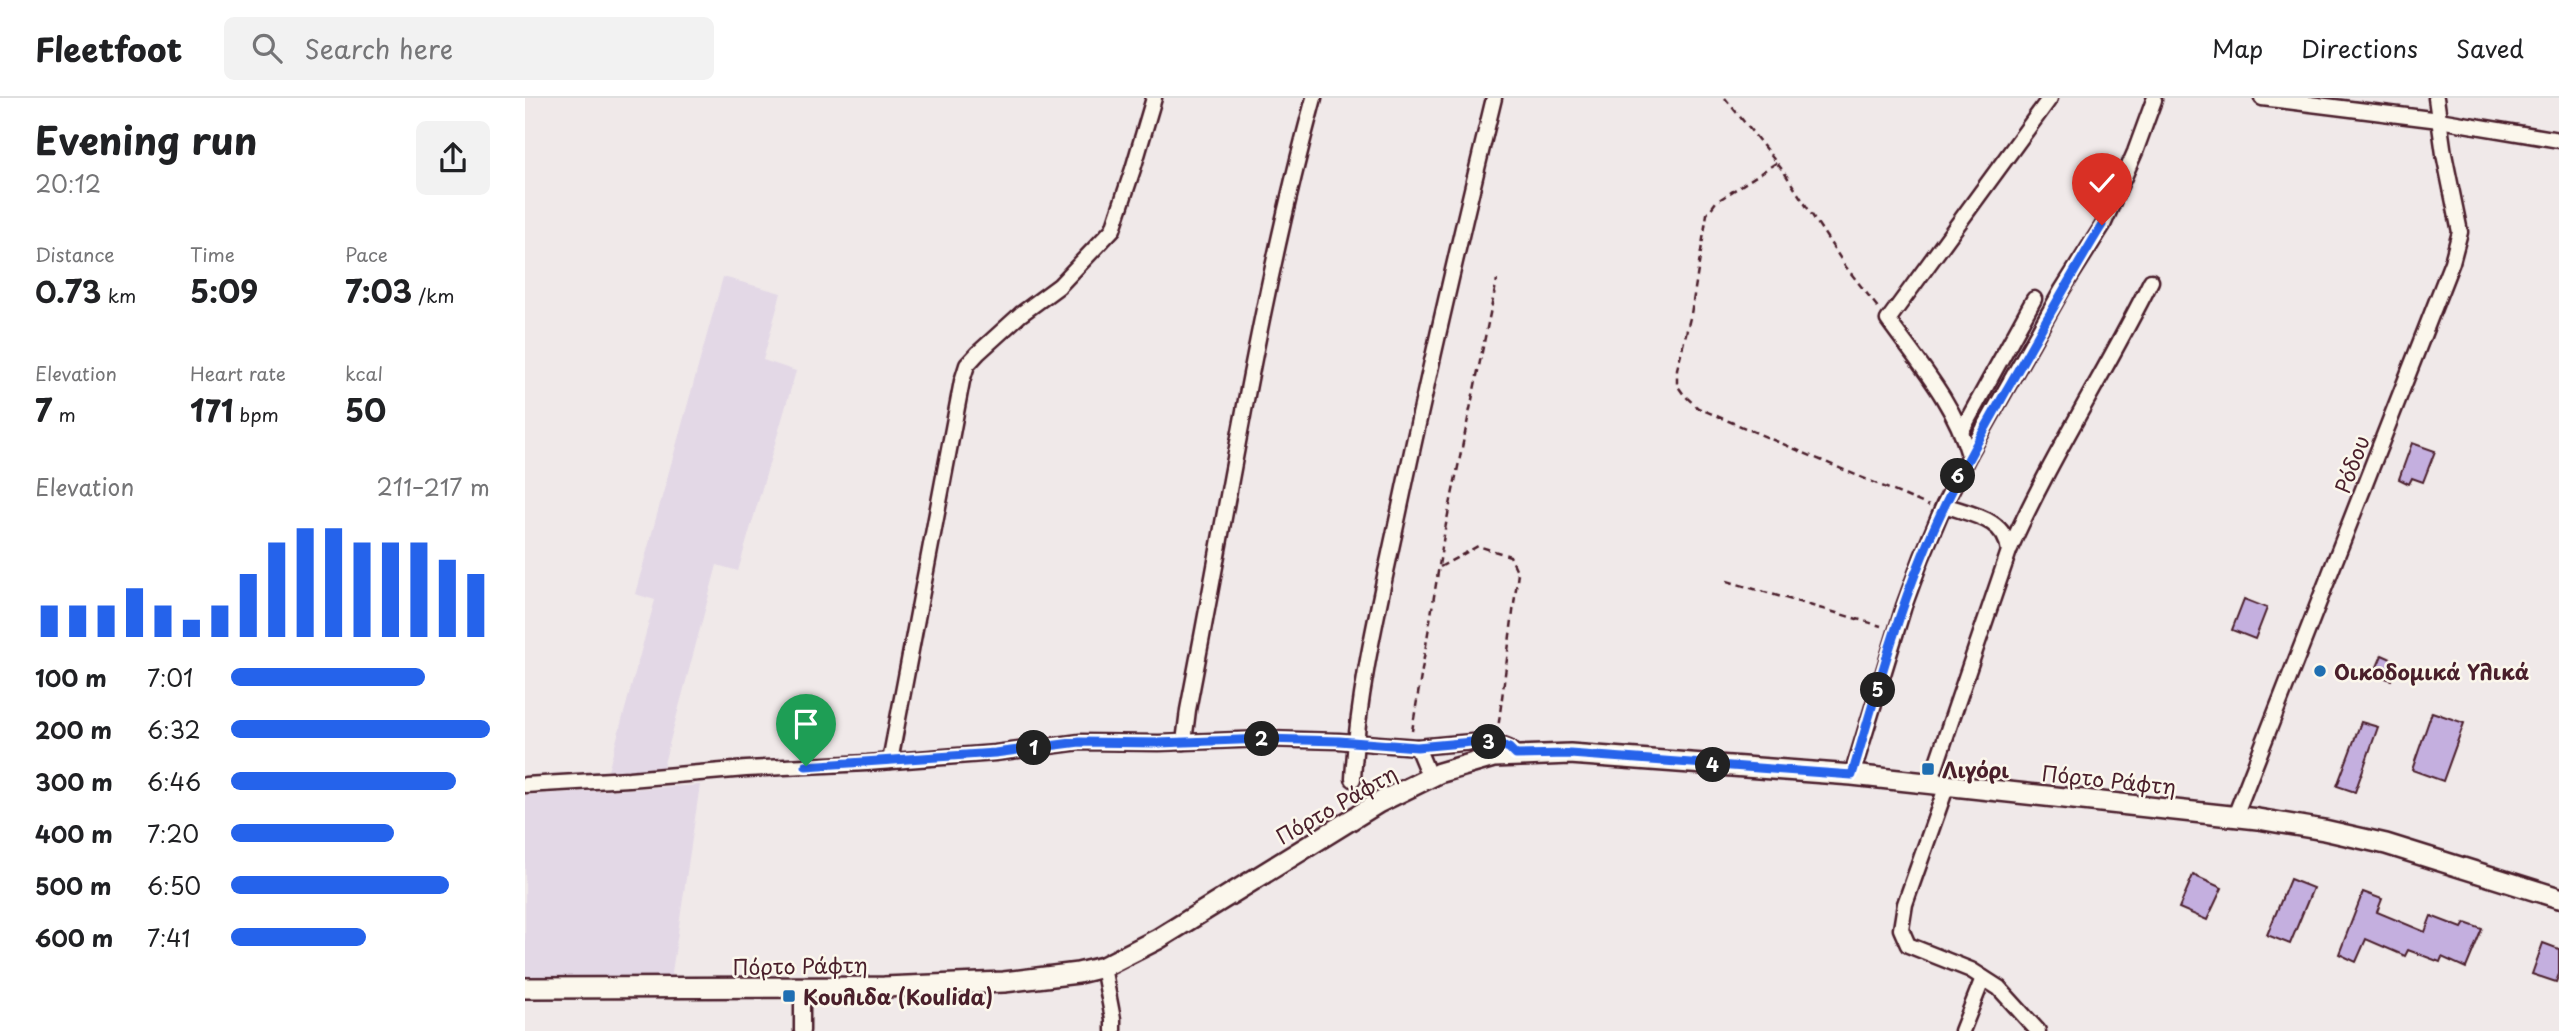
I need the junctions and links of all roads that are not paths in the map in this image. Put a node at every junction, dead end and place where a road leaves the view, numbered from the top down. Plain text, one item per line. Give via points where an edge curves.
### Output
1 (1154, 98) edge
2 (1314, 98) edge
3 (1494, 98) edge
4 (2050, 98) edge
5 (2262, 98) edge
6 (2436, 98) edge
7 (2154, 100) edge
8 (2439, 120) junction
9 (2559, 140) edge
10 (2151, 281) dead end
11 (2034, 299) dead end
12 (1962, 430) junction
13 (1969, 455) junction
14 (1943, 508) junction
15 (2008, 551) junction
16 (1184, 742) junction
17 (1355, 742) junction
18 (1417, 747) junction
19 (1516, 755) junction
20 (890, 761) junction
21 (1852, 775) junction
22 (1430, 778) junction
23 (1353, 779) dead end
24 (1939, 784) junction
25 (525, 785) edge
26 (2235, 816) junction
27 (2559, 898) edge
28 (1103, 967) junction
29 (1983, 978) junction
30 (525, 988) edge
31 (802, 989) junction
32 (803, 1031) edge
33 (1113, 1031) edge
34 (1962, 1031) edge
35 (2038, 1031) edge

1 - 20 street via 1112,229 1059,286 1021,314 967,365
2 - 16 street via 1266,303
3 - 17 street via 1416,432
4 - 12 street via 1888,320
5 - 8 street
6 - 8 street, Ρόδου
7 - 13 street via 2102,225
8 - 9 street
8 - 26 street, Ρόδου via 2461,232
10 - 15 street
11 - 12 street
12 - 13 street
13 - 14 street
14 - 15 street via 1999,527 2007,537
14 - 21 street via 1921,557
15 - 24 street
16 - 17 street
16 - 20 street via 1080,742
17 - 18 street
17 - 23 street
18 - 19 street via 1483,741 1509,748
18 - 22 street
19 - 21 main road, Πόρτο Ράφτη via 1570,754
19 - 22 main road, Πόρτο Ράφτη via 1465,764
20 - 25 street
21 - 24 main road, Πόρτο Ράφτη
22 - 28 main road, Πόρτο Ράφτη via 1378,803 1158,939
24 - 26 main road, Πόρτο Ράφτη
24 - 29 street via 1901,929 1908,945
26 - 27 main road, Πόρτο Ράφτη via 2386,844
28 - 31 main road, Πόρτο Ράφτη via 1005,982
28 - 33 street
29 - 34 street
29 - 35 street via 1999,988
30 - 31 main road, Πόρτο Ράφτη
31 - 32 street

